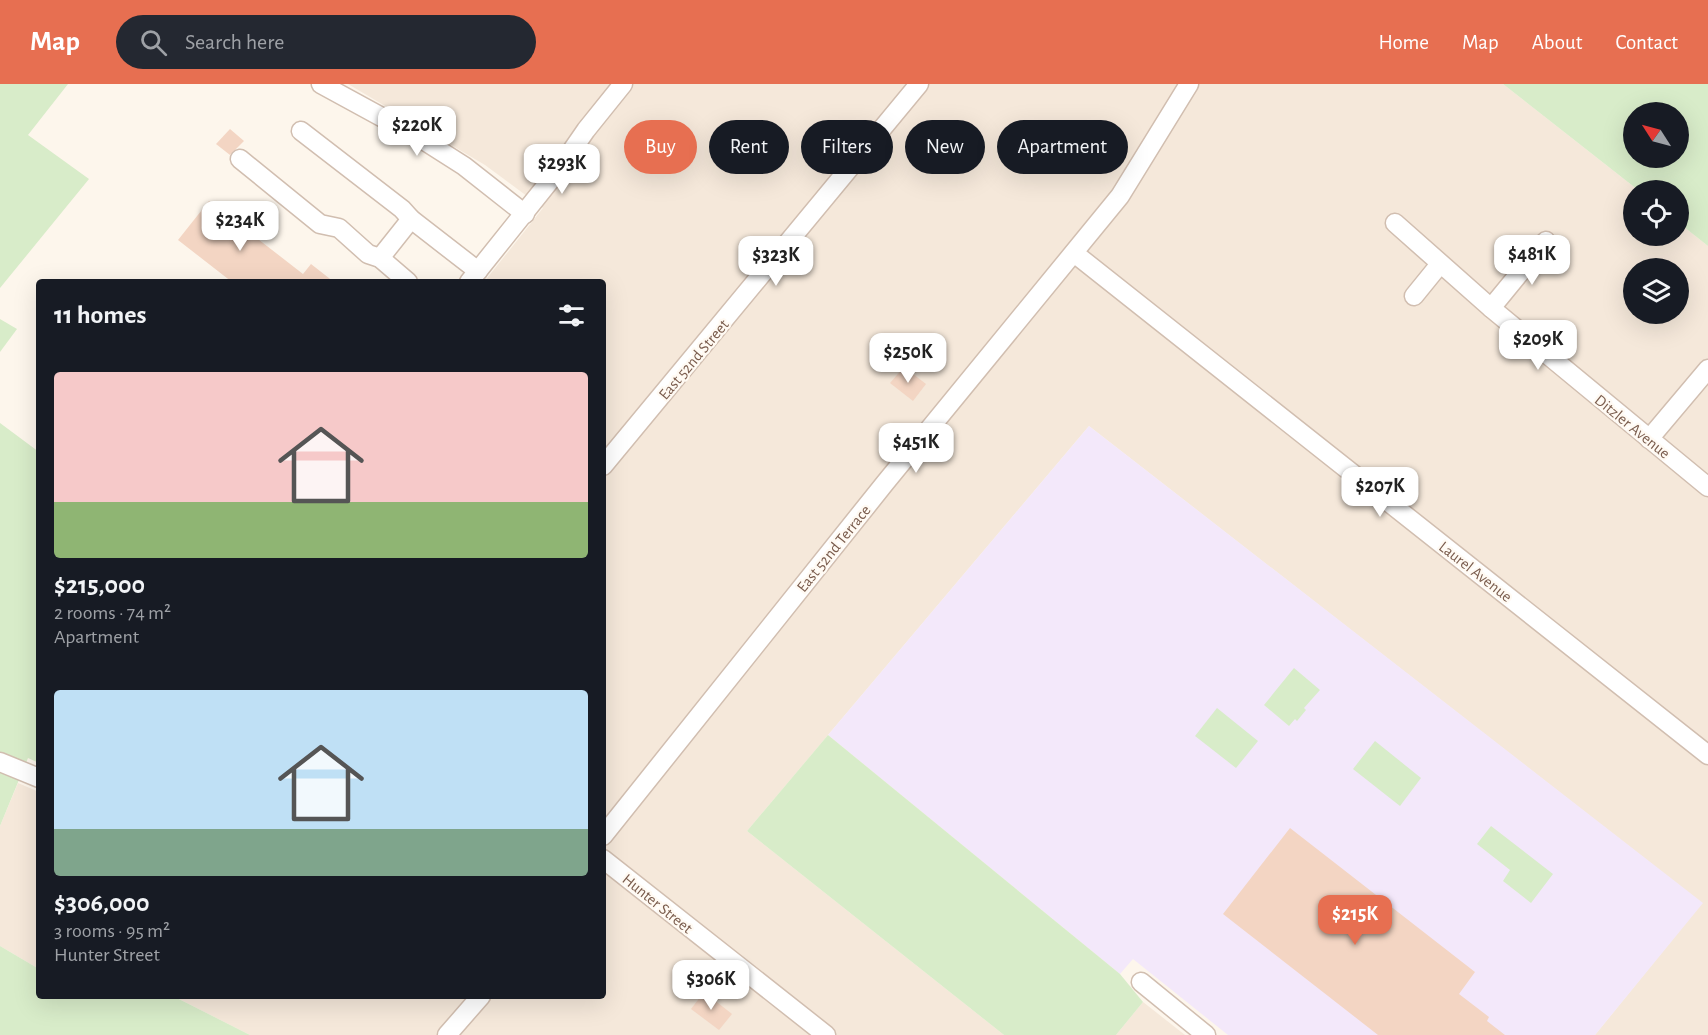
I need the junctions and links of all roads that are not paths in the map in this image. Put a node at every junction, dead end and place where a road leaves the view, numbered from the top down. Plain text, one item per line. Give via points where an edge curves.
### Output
1 (623, 84) edge
2 (919, 84) edge
3 (1189, 84) edge
4 (324, 85) edge
5 (301, 131) dead end
6 (240, 159) dead end
7 (525, 214) junction
8 (411, 219) junction
9 (1395, 223) dead end
10 (1546, 241) dead end
11 (1074, 253) junction
12 (380, 258) junction
13 (1440, 264) junction
14 (474, 277) edge
15 (404, 279) edge
16 (1414, 296) dead end
17 (1491, 308) junction
18 (1708, 369) edge
19 (1649, 439) junction
20 (606, 462) edge
21 (1708, 487) edge
22 (1708, 755) edge
23 (0, 762) edge
24 (36, 777) edge
25 (606, 832) edge
26 (606, 861) edge
27 (1141, 982) dead end
28 (478, 999) edge
29 (447, 1035) edge
30 (826, 1035) edge
31 (1206, 1035) edge

1 - 7 street
2 - 20 street, East 52nd Street
3 - 11 street, East 52nd Terrace via 1120,196
4 - 7 street via 420,138
5 - 8 street
6 - 12 street via 320,224 339,228 368,254
7 - 14 street
8 - 12 street
8 - 14 street
9 - 13 street, Ditzler Avenue
10 - 17 street
11 - 22 street, Laurel Avenue
11 - 25 street, East 52nd Terrace
12 - 15 street
13 - 16 street
13 - 17 street, Ditzler Avenue
17 - 19 street, Ditzler Avenue
18 - 19 street
19 - 21 street, Ditzler Avenue
23 - 24 street
26 - 30 street, Hunter Street
27 - 31 street
28 - 29 street

